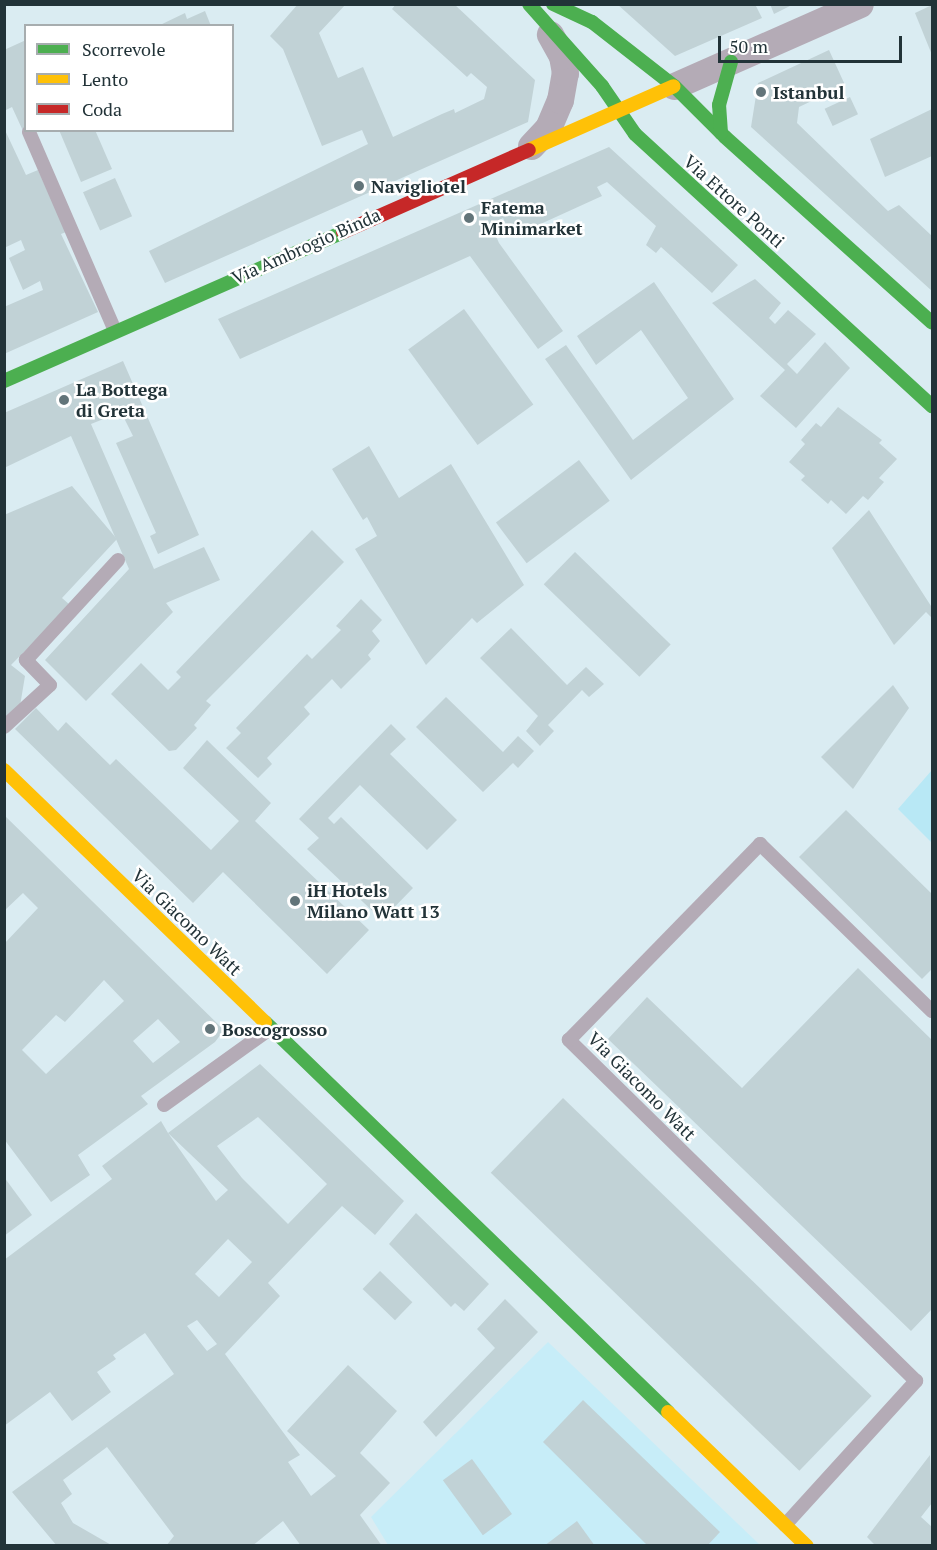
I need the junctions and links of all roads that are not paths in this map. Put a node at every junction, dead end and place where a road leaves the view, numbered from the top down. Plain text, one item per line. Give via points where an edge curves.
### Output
1 (860, 4) edge
2 (540, 8) edge
3 (731, 62) junction
4 (674, 86) junction
5 (617, 110) junction
6 (29, 132) edge
7 (721, 133) junction
8 (531, 146) junction
9 (933, 323) edge
10 (114, 331) junction
11 (4, 381) edge
12 (933, 406) edge
13 (118, 560) dead end
14 (4, 727) edge
15 (4, 770) edge
16 (933, 1011) edge
17 (271, 1028) junction
18 (164, 1105) dead end
19 (785, 1525) junction
20 (807, 1545) edge

1 - 3 street, Via Ambrogio Binda
2 - 4 street via 592,22
2 - 5 street, Via Ettore Ponti
2 - 8 street, Via Ambrogio Binda via 562,56 565,73 556,114
3 - 4 street, Via Ambrogio Binda
3 - 7 street via 718,111
4 - 5 street, Via Ambrogio Binda
4 - 7 street
5 - 8 street, Via Ambrogio Binda
5 - 12 street, Via Ettore Ponti via 657,155
6 - 10 lane
7 - 9 street
8 - 10 street, Via Ambrogio Binda
10 - 11 street, Via Ambrogio Binda
13 - 14 lane via 26,660 50,685
15 - 17 street, Via Giacomo Watt
16 - 19 lane, Via Giacomo Watt via 760,844 569,1040 916,1381
17 - 18 lane
17 - 19 street, Via Giacomo Watt
19 - 20 street, Via Giacomo Watt

